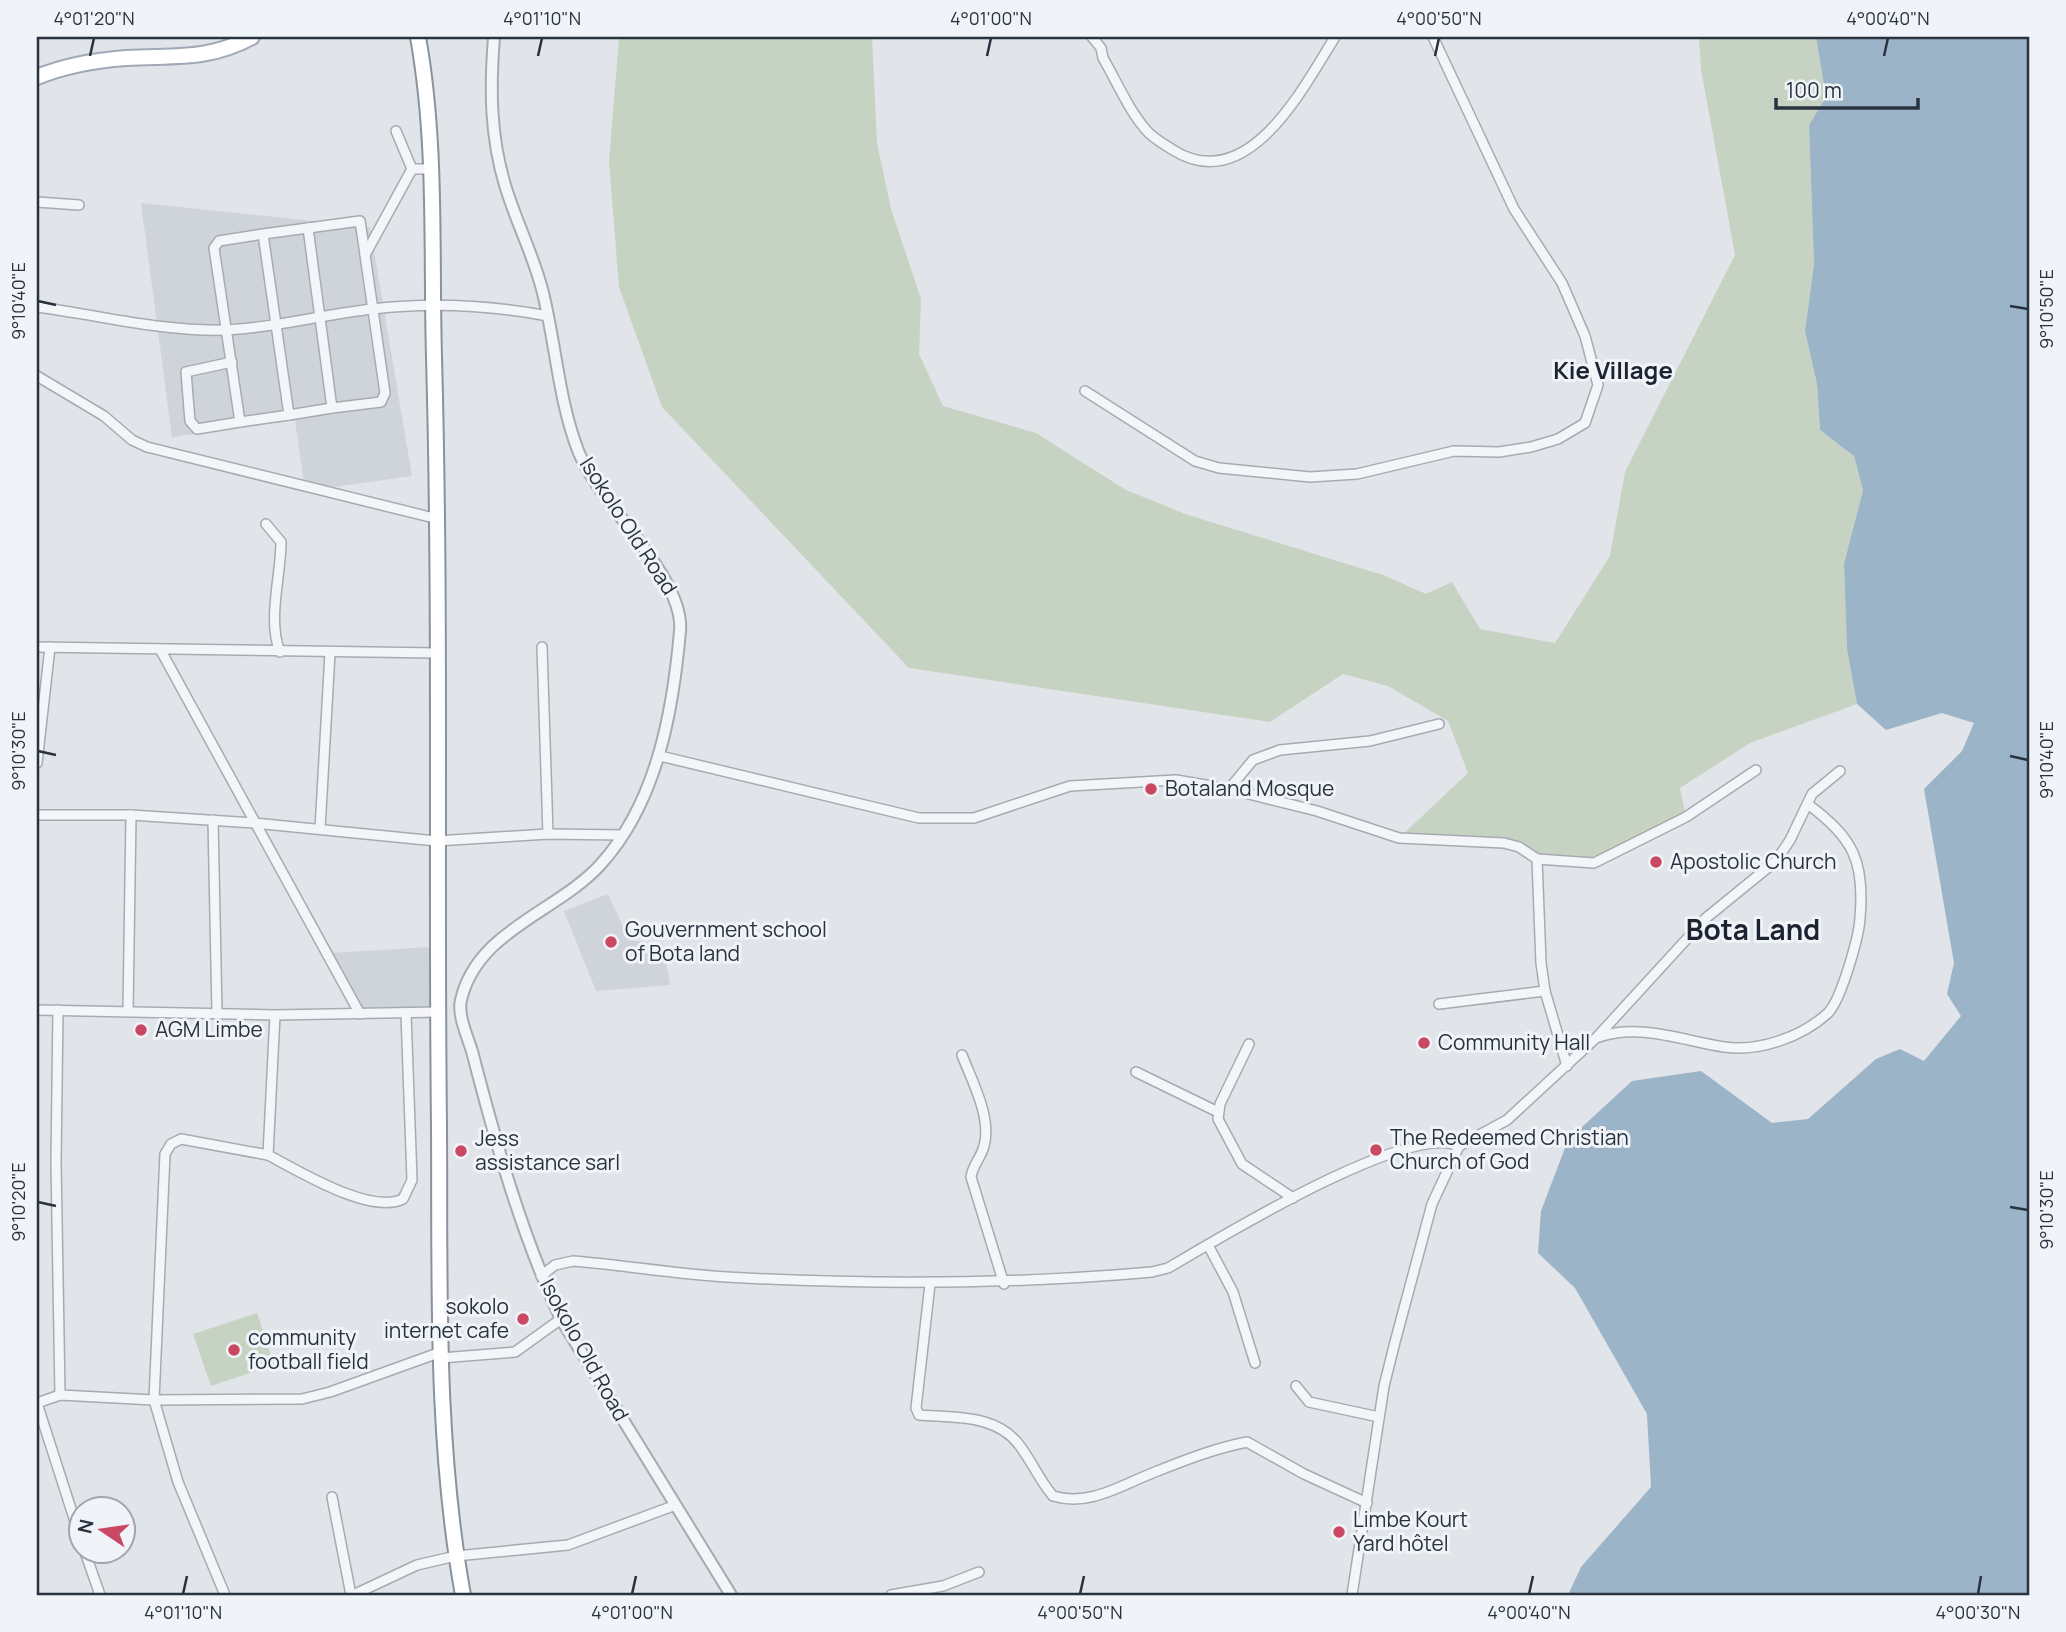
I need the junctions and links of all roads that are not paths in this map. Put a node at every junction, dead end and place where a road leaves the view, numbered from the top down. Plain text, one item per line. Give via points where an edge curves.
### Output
1 (252, 37) edge
2 (418, 37) edge
3 (494, 37) edge
4 (1092, 37) edge
5 (1335, 37) edge
6 (1433, 37) edge
7 (37, 77) edge
8 (396, 131) dead end
9 (412, 169) junction
10 (433, 169) junction
11 (37, 202) edge
12 (79, 205) dead end
13 (308, 228) junction
14 (263, 234) junction
15 (365, 255) junction
16 (433, 304) junction
17 (37, 307) edge
18 (372, 309) junction
19 (548, 316) junction
20 (319, 318) junction
21 (275, 324) junction
22 (228, 330) junction
23 (232, 362) junction
24 (37, 376) edge
25 (1085, 391) dead end
26 (332, 408) junction
27 (289, 415) junction
28 (240, 422) junction
29 (438, 519) junction
30 (266, 524) dead end
31 (37, 647) edge
32 (50, 647) junction
33 (541, 648) dead end
34 (160, 649) junction
35 (280, 652) junction
36 (330, 653) junction
37 (436, 653) junction
38 (1439, 724) dead end
39 (660, 756) junction
40 (37, 763) edge
41 (1756, 769) dead end
42 (1840, 771) dead end
43 (1229, 789) junction
44 (1809, 805) junction
45 (131, 815) junction
46 (37, 816) edge
47 (213, 820) junction
48 (254, 822) junction
49 (320, 829) junction
50 (548, 834) junction
51 (622, 835) junction
52 (436, 841) junction
53 (1537, 859) junction
54 (1545, 991) junction
55 (460, 1004) junction
56 (1439, 1004) dead end
57 (438, 1006) junction
58 (37, 1010) edge
59 (58, 1010) junction
60 (128, 1011) junction
61 (217, 1013) junction
62 (406, 1013) junction
63 (360, 1014) junction
64 (275, 1015) junction
65 (1597, 1037) junction
66 (1249, 1044) dead end
67 (962, 1055) dead end
68 (1567, 1066) junction
69 (1136, 1072) dead end
70 (1218, 1112) junction
71 (1459, 1146) junction
72 (268, 1155) junction
73 (1293, 1198) junction
74 (1208, 1245) junction
75 (541, 1276) junction
76 (1004, 1283) junction
77 (930, 1284) junction
78 (561, 1319) junction
79 (441, 1355) junction
80 (1255, 1363) dead end
81 (1296, 1387) dead end
82 (60, 1395) junction
83 (155, 1400) junction
84 (37, 1403) edge
85 (1379, 1417) junction
86 (67, 1496) edge
87 (332, 1497) dead end
88 (1367, 1503) junction
89 (673, 1506) junction
90 (456, 1556) junction
91 (90, 1566) edge
92 (979, 1572) dead end
93 (946, 1585) junction
94 (100, 1595) edge
95 (225, 1595) edge
96 (352, 1595) edge
97 (463, 1595) edge
98 (731, 1595) edge
99 (891, 1595) edge
100 (943, 1595) edge
101 (1352, 1595) edge

1 - 7 main road via 206,54 127,58
2 - 10 main road
3 - 19 street, Isokolo Old Road via 490,97 495,147
4 - 5 street via 1147,132 1184,157 1200,162 1245,152 1275,127
6 - 25 street via 1510,202 1562,283 1585,336 1598,385 1585,423 1558,439 1531,447 1454,451 1357,474 1310,477 1219,468 1195,461
8 - 9 street
9 - 10 street
9 - 15 street
10 - 16 main road
11 - 12 street
13 - 14 street
13 - 15 street via 360,221
13 - 20 street
14 - 21 street
14 - 22 street via 215,244
15 - 18 street
16 - 18 street
16 - 19 street via 487,306
16 - 29 main road
17 - 22 street via 178,330
18 - 20 street
18 - 26 street via 385,393 381,402
19 - 39 street, Isokolo Old Road via 569,426 580,456 678,602 681,627
20 - 21 street
20 - 26 street
21 - 22 street
21 - 27 street
22 - 23 street
23 - 28 street
23 - 28 street via 187,372 190,421 197,429
24 - 29 street via 104,415 146,447
26 - 27 street
27 - 28 street
29 - 37 main road
30 - 35 street via 281,542 276,619
31 - 32 street
32 - 34 street
32 - 40 street
33 - 50 street
34 - 35 street
34 - 48 street
35 - 36 street
36 - 37 street
36 - 49 street
37 - 52 main road
38 - 43 street via 1370,741 1280,750 1253,760
39 - 43 street via 919,818 974,818 1057,789 1098,782 1176,780
39 - 51 street, Isokolo Old Road
41 - 53 street via 1686,817 1594,863
42 - 44 street via 1814,792
43 - 53 street via 1399,838 1504,843
44 - 65 street via 1776,860 1706,918
44 - 65 street via 1835,824 1849,842 1861,884 1860,920 1838,997 1829,1012 1773,1044 1748,1049 1626,1031
45 - 46 street
45 - 47 street
45 - 60 street
47 - 48 street
47 - 61 street
48 - 49 street
48 - 63 street
49 - 52 street
50 - 51 street
50 - 52 street
51 - 55 street, Isokolo Old Road via 584,881 490,947 475,965
52 - 57 main road
53 - 54 street
54 - 56 street
54 - 68 street
55 - 57 street
55 - 75 street, Isokolo Old Road
57 - 62 street
57 - 79 main road
58 - 59 street
59 - 60 street
59 - 82 street
60 - 61 street
61 - 64 street
62 - 63 street
62 - 72 street via 412,1180 402,1199 386,1204 325,1185
63 - 64 street
64 - 72 street
65 - 68 street
66 - 70 street
67 - 76 street via 985,1125 985,1144 971,1177
68 - 71 street via 1507,1120
69 - 70 street
70 - 73 street via 1221,1128 1242,1164
71 - 73 street via 1433,1144 1379,1158
71 - 85 street via 1432,1204
72 - 83 street via 181,1139 165,1154
73 - 74 street
74 - 76 street via 1161,1271
74 - 80 street via 1233,1292
75 - 77 street via 555,1265 573,1261 725,1277
75 - 78 street, Isokolo Old Road
76 - 77 street
77 - 88 street via 916,1408 919,1416 987,1421 1003,1429 1022,1448 1053,1496 1076,1501 1247,1442
78 - 79 street via 515,1352
78 - 89 street, Isokolo Old Road
79 - 83 street via 302,1399
79 - 90 main road
81 - 85 street via 1309,1402
82 - 83 street
82 - 84 street
83 - 95 street via 178,1482
84 - 86 street
85 - 88 street
87 - 96 street
88 - 101 street
89 - 90 street via 568,1545
89 - 98 street, Isokolo Old Road
90 - 96 street via 417,1565
90 - 97 main road
91 - 94 street
92 - 93 street
93 - 99 street
93 - 100 street

